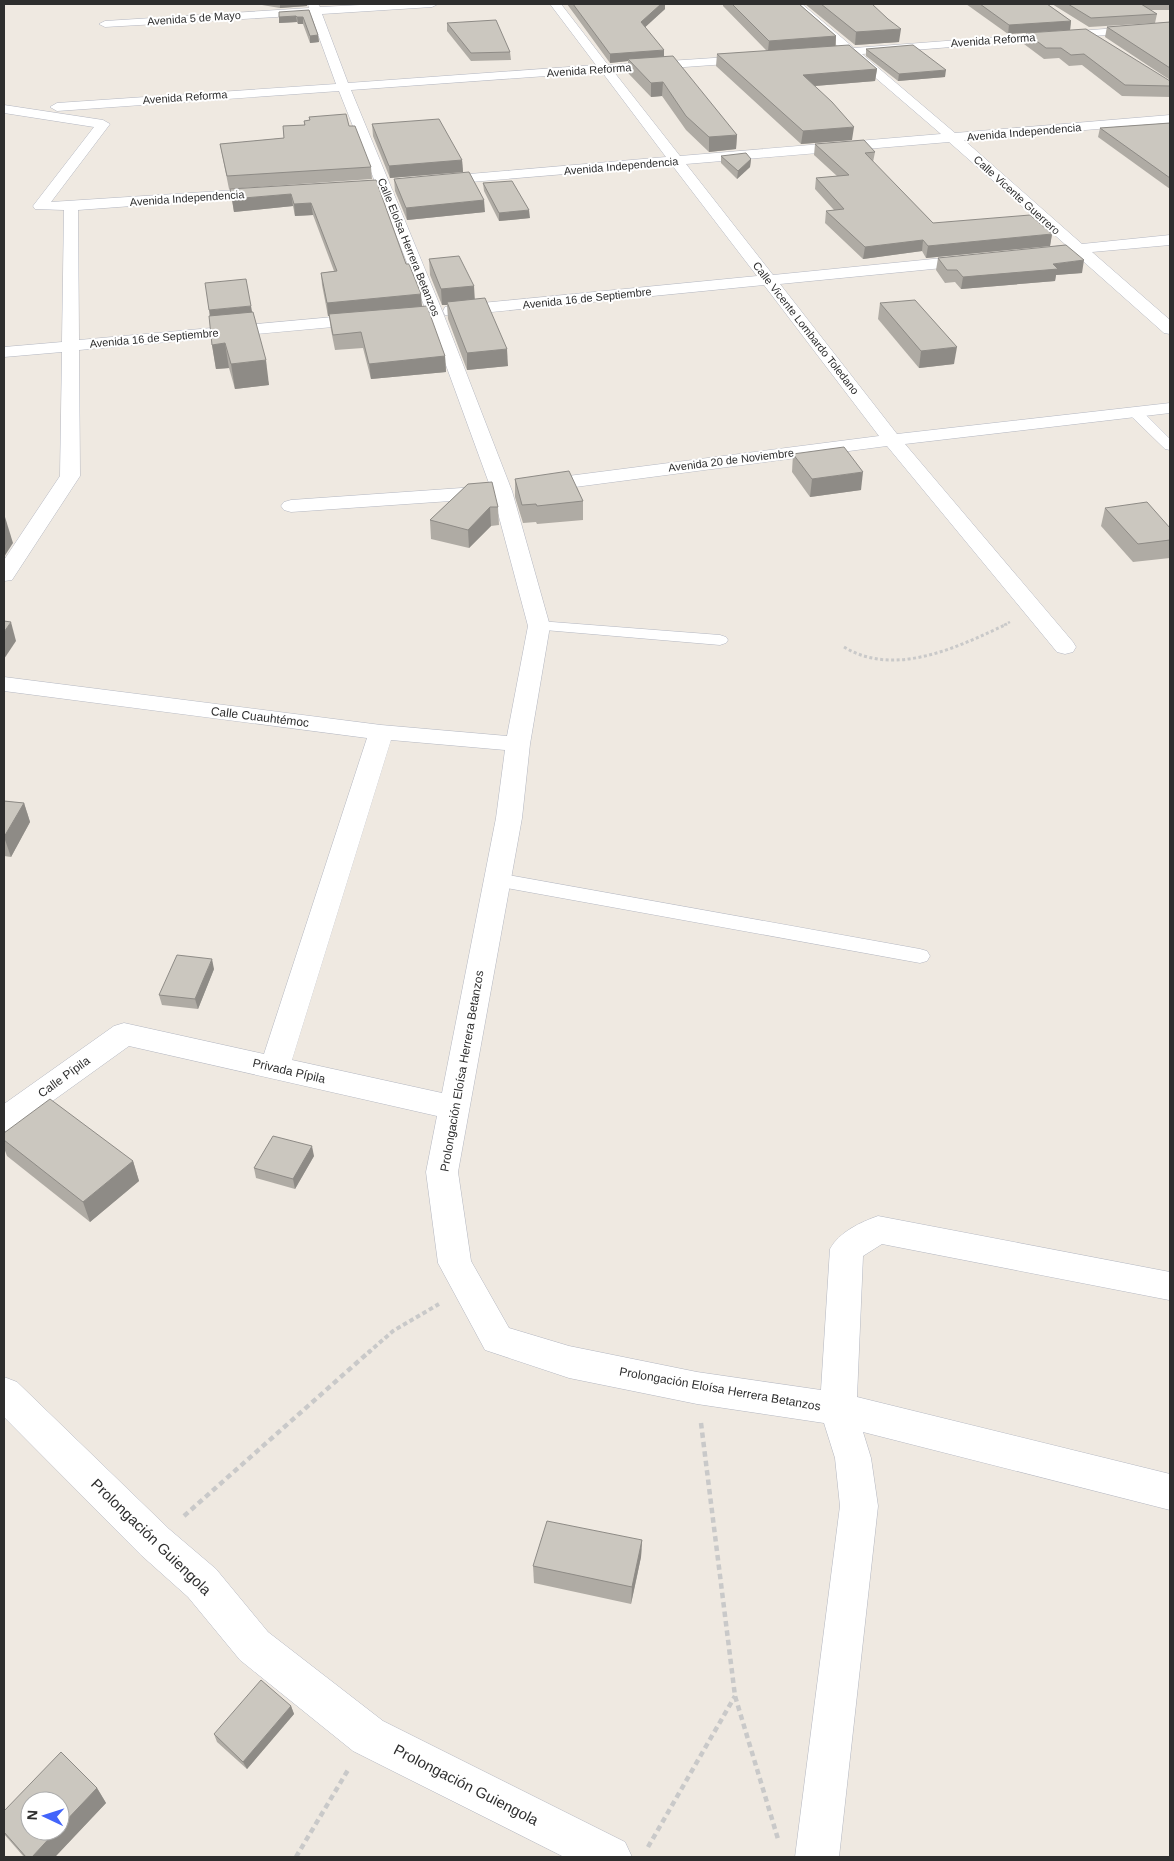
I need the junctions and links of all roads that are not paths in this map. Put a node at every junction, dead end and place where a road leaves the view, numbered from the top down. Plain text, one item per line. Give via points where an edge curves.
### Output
1 (432, 4) edge
2 (555, 4) edge
3 (796, 4) edge
4 (314, 7) edge
5 (1072, 23) edge
6 (105, 24) dead end
7 (1170, 27) edge
8 (1086, 33) junction
9 (1103, 44) edge
10 (851, 51) junction
11 (802, 55) edge
12 (772, 57) edge
13 (605, 69) junction
14 (344, 86) junction
15 (122, 102) junction
16 (6, 110) edge
17 (1170, 119) edge
18 (103, 124) junction
19 (953, 138) junction
20 (676, 161) junction
21 (422, 182) edge
22 (388, 184) junction
23 (364, 186) edge
24 (286, 191) edge
25 (71, 206) junction
26 (1170, 240) edge
27 (1078, 249) junction
28 (1018, 255) edge
29 (988, 258) edge
30 (769, 280) junction
31 (435, 313) junction
32 (416, 315) edge
33 (386, 317) edge
34 (1170, 329) edge
35 (70, 346) junction
36 (4, 352) edge
37 (1170, 408) edge
38 (1134, 412) junction
39 (892, 440) junction
40 (1170, 446) edge
41 (502, 491) junction
42 (291, 506) dead end
43 (4, 575) edge
44 (539, 626) junction
45 (720, 640) dead end
46 (1065, 647) dead end
47 (4, 684) edge
48 (381, 732) junction
49 (518, 744) junction
50 (498, 880) junction
51 (920, 956) dead end
52 (124, 1034) joint
53 (275, 1068) junction
54 (454, 1108) junction
55 (4, 1120) edge
56 (1169, 1286) dead end
57 (4, 1393) edge
58 (838, 1409) junction
59 (1170, 1492) edge
60 (610, 1857) edge
61 (817, 1857) edge

1 - 4 street, Avenida 5 de Mayo
2 - 13 street, Calle Vicente Lombardo Toledano
3 - 10 street, Calle Vicente Guerrero
4 - 6 street, Avenida 5 de Mayo
4 - 14 street, Calle Eloísa Herrera Betanzos
5 - 8 street
7 - 8 street, Avenida Reforma
8 - 9 street
8 - 10 street, Avenida Reforma
10 - 11 street, Avenida Reforma
10 - 19 street, Calle Vicente Guerrero
12 - 13 street, Avenida Reforma
13 - 14 street, Avenida Reforma
13 - 20 street, Calle Vicente Lombardo Toledano
14 - 15 street, Avenida Reforma
14 - 22 street, Calle Eloísa Herrera Betanzos
15 - 16 street, Avenida Reforma
15 - 18 street
16 - 18 street
17 - 19 street, Avenida Independencia
18 - 25 street, Avenida Independencia via 40,206
19 - 20 street, Avenida Independencia
19 - 27 street, Calle Vicente Guerrero
20 - 21 street, Avenida Independencia
20 - 30 street, Calle Vicente Lombardo Toledano
22 - 23 street
22 - 31 street, Calle Eloísa Herrera Betanzos
24 - 25 street, Avenida Independencia
25 - 35 street
26 - 27 street
27 - 28 street
27 - 34 street, Calle Vicente Guerrero
29 - 30 street, Avenida 16 de Septiembre
30 - 31 street, Avenida 16 de Septiembre
30 - 39 street, Calle Vicente Lombardo Toledano
31 - 32 street, Avenida 16 de Septiembre
31 - 41 street, Calle Eloísa Herrera Betanzos
33 - 35 street, Avenida 16 de Septiembre
35 - 36 street, Avenida 16 de Septiembre
35 - 43 street via 70,476
37 - 38 street, Avenida 20 de Noviembre
38 - 39 street, Avenida 20 de Noviembre
38 - 40 lane
39 - 41 street, Avenida 20 de Noviembre
39 - 46 street, Calle Vicente Lombardo Toledano
41 - 42 street, Avenida 20 de Noviembre
41 - 44 street, Prolongación Eloísa Herrera Betanzos
44 - 45 lane
44 - 49 street, Prolongación Eloísa Herrera Betanzos
47 - 48 street, Calle Cuauhtémoc
48 - 49 street, Calle Cuauhtémoc
48 - 53 street
49 - 50 street, Prolongación Eloísa Herrera Betanzos
50 - 51 lane
50 - 54 street, Prolongación Eloísa Herrera Betanzos
52 - 53 street, Privada Pípila
52 - 55 street, Calle Pípila
53 - 54 street, Privada Pípila
54 - 58 street, Prolongación Eloísa Herrera Betanzos via 442,1172 455,1263 497,1339 569,1362 697,1388
56 - 58 street via 878,1230 847,1249
57 - 60 street, Prolongación Guiengola via 155,1542 202,1583 254,1646 368,1736
58 - 59 street, Prolongación Eloísa Herrera Betanzos
58 - 61 street via 853,1458 859,1506

